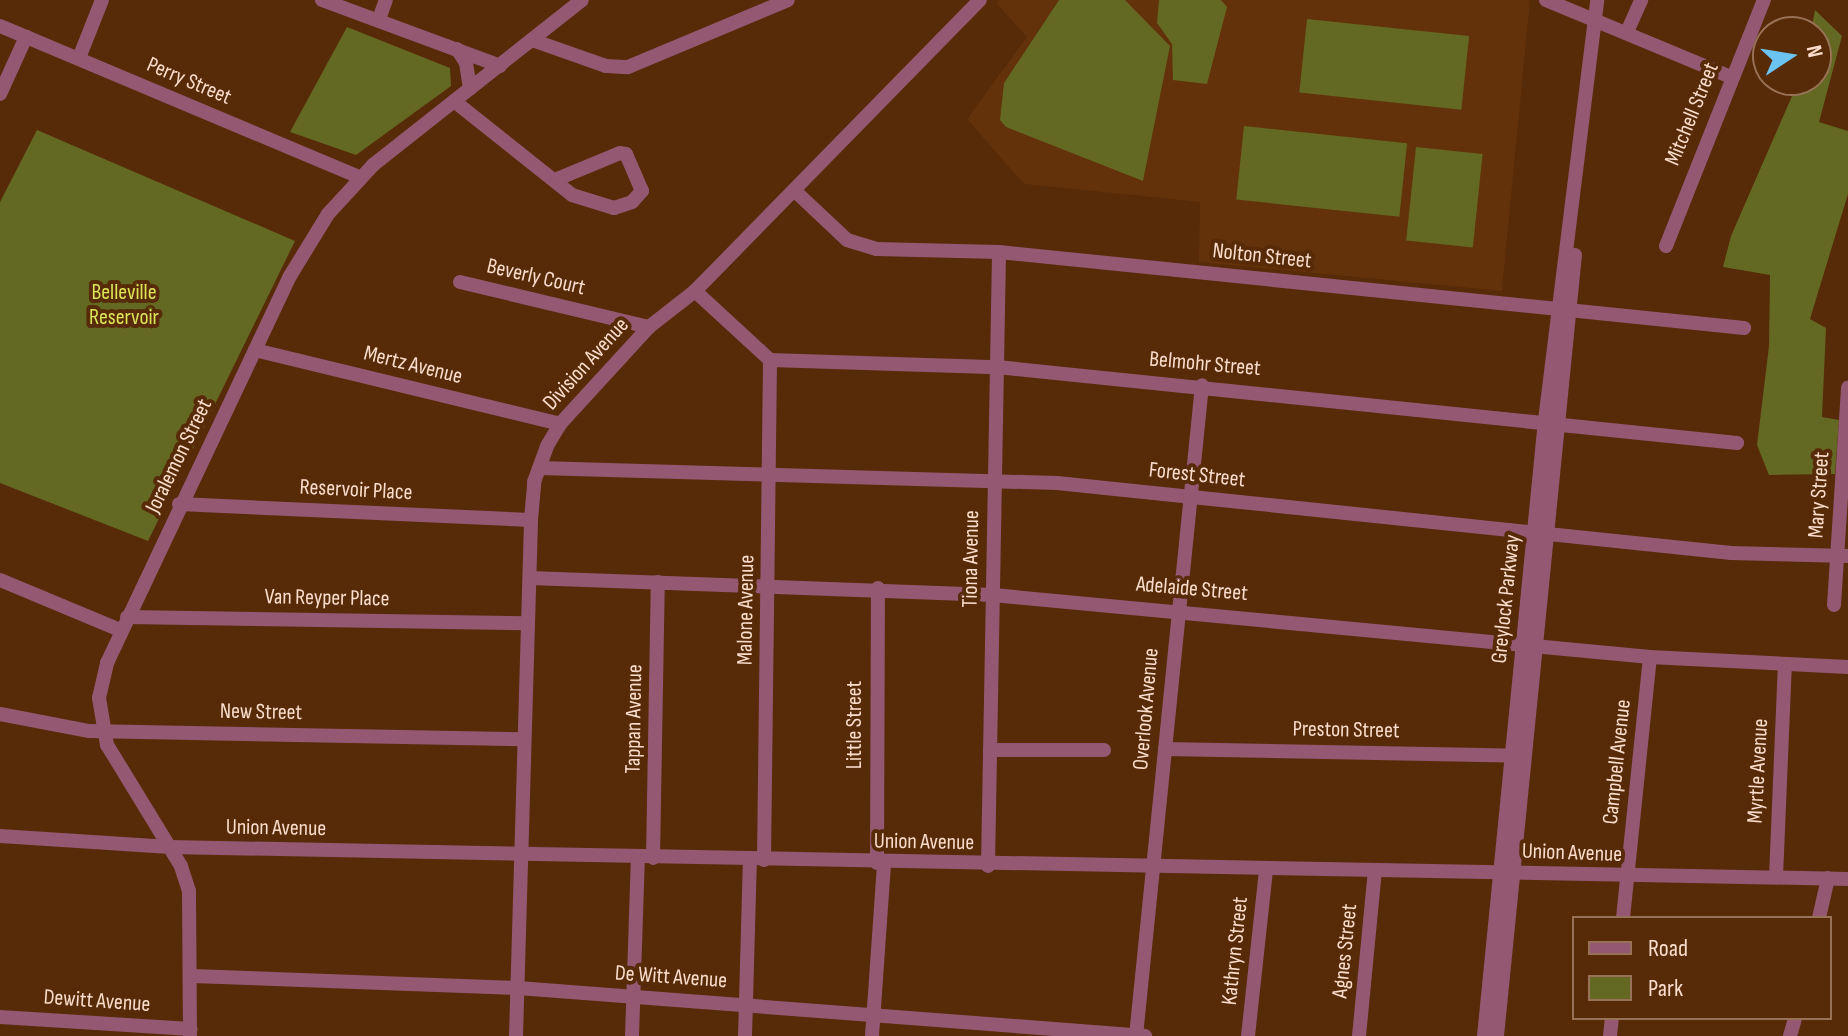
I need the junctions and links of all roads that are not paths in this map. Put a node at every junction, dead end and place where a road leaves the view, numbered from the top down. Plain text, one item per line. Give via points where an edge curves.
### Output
1 (102, 0) edge
2 (322, 0) edge
3 (386, 0) edge
4 (582, 0) edge
5 (786, 0) edge
6 (980, 0) edge
7 (1546, 0) edge
8 (1597, 0) edge
9 (1641, 0) edge
10 (1764, 0) edge
11 (379, 19) junction
12 (1594, 19) junction
13 (0, 26) edge
14 (1627, 32) junction
15 (26, 37) junction
16 (532, 40) junction
17 (457, 49) junction
18 (79, 58) junction
19 (500, 66) junction
20 (1731, 77) junction
21 (470, 89) junction
22 (0, 94) edge
23 (454, 101) junction
24 (360, 177) junction
25 (557, 179) junction
26 (795, 191) junction
27 (1666, 246) dead end
28 (999, 252) junction
29 (460, 282) dead end
30 (695, 291) junction
31 (1566, 308) junction
32 (649, 327) junction
33 (1744, 328) dead end
34 (255, 350) junction
35 (770, 360) junction
36 (997, 367) junction
37 (1202, 385) junction
38 (1848, 387) edge
39 (1545, 420) junction
40 (1561, 422) junction
41 (560, 424) junction
42 (1737, 443) dead end
43 (539, 468) junction
44 (771, 475) junction
45 (995, 481) junction
46 (1188, 496) junction
47 (179, 504) junction
48 (531, 520) junction
49 (1542, 533) junction
50 (1843, 556) edge
51 (530, 578) junction
52 (0, 580) edge
53 (658, 582) junction
54 (768, 586) junction
55 (878, 588) junction
56 (993, 595) junction
57 (1834, 605) dead end
58 (1177, 609) junction
59 (124, 623) junction
60 (527, 623) junction
61 (1531, 644) junction
62 (1650, 657) junction
63 (1785, 666) junction
64 (1848, 667) edge
65 (0, 714) edge
66 (102, 732) junction
67 (524, 739) junction
68 (1165, 749) junction
69 (990, 750) junction
70 (1104, 750) dead end
71 (1519, 756) junction
72 (0, 836) edge
73 (170, 847) junction
74 (522, 855) junction
75 (645, 858) junction
76 (757, 860) junction
77 (880, 863) junction
78 (988, 866) junction
79 (1153, 868) junction
80 (1266, 870) junction
81 (1375, 871) junction
82 (1508, 873) junction
83 (1628, 877) junction
84 (1776, 877) junction
85 (1828, 878) junction
86 (1848, 879) edge
87 (1623, 916) edge
88 (1819, 916) edge
89 (192, 976) junction
90 (518, 988) junction
91 (633, 997) junction
92 (746, 1005) junction
93 (873, 1015) junction
94 (0, 1017) edge
95 (25, 1018) junction
96 (190, 1032) edge
97 (24, 1036) edge
98 (516, 1036) edge
99 (632, 1036) edge
100 (745, 1036) edge
101 (872, 1036) edge
102 (1136, 1036) edge
103 (1145, 1036) edge
104 (1248, 1036) edge
105 (1359, 1036) edge
106 (1484, 1036) edge
107 (1497, 1036) edge

1 - 18 street
2 - 11 street
3 - 11 street
4 - 16 street, Joralemon Street
5 - 16 street via 628,67 606,66
6 - 26 street, Division Avenue
7 - 12 street
8 - 12 street, Greylock Parkway
9 - 14 street
10 - 20 street, Mitchell Street
11 - 17 street
12 - 14 street
12 - 31 street, Greylock Parkway
13 - 15 street, Perry Street
14 - 20 street
15 - 18 street, Perry Street
15 - 22 street
16 - 19 street, Joralemon Street
17 - 19 street
17 - 21 street via 466,63
18 - 24 street, Perry Street
19 - 21 street, Joralemon Street
20 - 27 street, Mitchell Street
21 - 23 street, Joralemon Street
23 - 24 street, Joralemon Street
23 - 25 street
24 - 34 street, Joralemon Street via 308,246
25 - 25 street via 620,153 626,154 640,182 638,197 614,208 586,201
26 - 28 street, Nolton Street via 847,240 876,249
26 - 30 street, Division Avenue
28 - 31 street, Nolton Street
28 - 36 street, Tiona Avenue
29 - 32 street, Beverly Court
30 - 32 street, Division Avenue
30 - 35 street
31 - 33 street, Nolton Street
31 - 39 street, Greylock Parkway
31 - 40 street, Greylock Parkway
32 - 41 street, Division Avenue
34 - 41 street, Mertz Avenue
34 - 47 street, Joralemon Street
35 - 36 street, Belmohr Street
35 - 44 street, Malone Avenue
36 - 37 street, Belmohr Street
36 - 45 street, Tiona Avenue
37 - 39 street, Belmohr Street
37 - 46 street, Overlook Avenue
38 - 50 street, Mary Street
39 - 40 street, Belmohr Street
39 - 49 street, Greylock Parkway
40 - 42 street, Belmohr Street
40 - 49 street, Greylock Parkway
41 - 43 street, Division Avenue
43 - 44 street, Forest Street
43 - 48 street, Division Avenue
44 - 45 street, Forest Street
44 - 54 street, Malone Avenue
45 - 46 street, Forest Street
45 - 56 street, Tiona Avenue
46 - 49 street, Forest Street
46 - 58 street, Overlook Avenue
47 - 48 street, Reservoir Place
47 - 59 street, Joralemon Street
48 - 51 street, Division Avenue
49 - 50 street, Forest Street via 1731,553
49 - 61 street, Greylock Parkway
50 - 57 street, Mary Street
51 - 53 street, Adelaide Street
51 - 60 street, Division Avenue
52 - 59 street
53 - 54 street, Adelaide Street
53 - 75 street, Tappan Avenue
54 - 55 street, Adelaide Street
54 - 76 street, Malone Avenue
55 - 56 street, Adelaide Street
55 - 77 street, Little Street
56 - 58 street, Adelaide Street
56 - 69 street, Tiona Avenue
58 - 61 street, Adelaide Street
58 - 68 street, Overlook Avenue
59 - 60 street, Van Reyper Place
59 - 66 street, Joralemon Street via 101,686
60 - 67 street, Division Avenue
61 - 62 street, Adelaide Street
61 - 71 street, Greylock Parkway
62 - 63 street, Adelaide Street
62 - 83 street, Campbell Avenue
63 - 64 street, Adelaide Street
63 - 84 street, Myrtle Avenue
65 - 66 street, New Street
66 - 67 street, New Street
66 - 73 street, Joralemon Street
67 - 74 street, Division Avenue
68 - 71 street, Preston Street
68 - 79 street, Overlook Avenue
69 - 70 street
69 - 78 street, Tiona Avenue
71 - 82 street, Greylock Parkway
72 - 73 street, Union Avenue
73 - 74 street, Union Avenue
73 - 89 street, Joralemon Street via 192,905
74 - 75 street, Union Avenue
74 - 90 street, Division Avenue
75 - 76 street, Union Avenue
75 - 91 street, Tappan Avenue
76 - 77 street, Union Avenue
76 - 92 street, Malone Avenue
77 - 78 street, Union Avenue
77 - 93 street, Little Street
78 - 79 street, Union Avenue
79 - 80 street, Union Avenue
79 - 102 street, Overlook Avenue
80 - 81 street, Union Avenue
80 - 104 street, Kathryn Street
81 - 82 street, Union Avenue
81 - 105 street, Agnes Street
82 - 83 street, Union Avenue
82 - 106 street, Greylock Parkway
82 - 107 street, Greylock Parkway
83 - 84 street, Union Avenue
83 - 87 street, Campbell Avenue
84 - 85 street, Union Avenue
85 - 86 street, Union Avenue
85 - 88 street
89 - 90 street, De Witt Avenue
89 - 96 street, Joralemon Street
90 - 91 street, De Witt Avenue
90 - 98 street, Division Avenue
91 - 92 street, De Witt Avenue
91 - 99 street, Tappan Avenue
92 - 93 street, De Witt Avenue
92 - 100 street, Malone Avenue
93 - 101 street, Little Street
93 - 102 street, De Witt Avenue
94 - 95 street, Dewitt Avenue
95 - 96 street, Dewitt Avenue
95 - 97 street
102 - 103 street, De Witt Avenue

